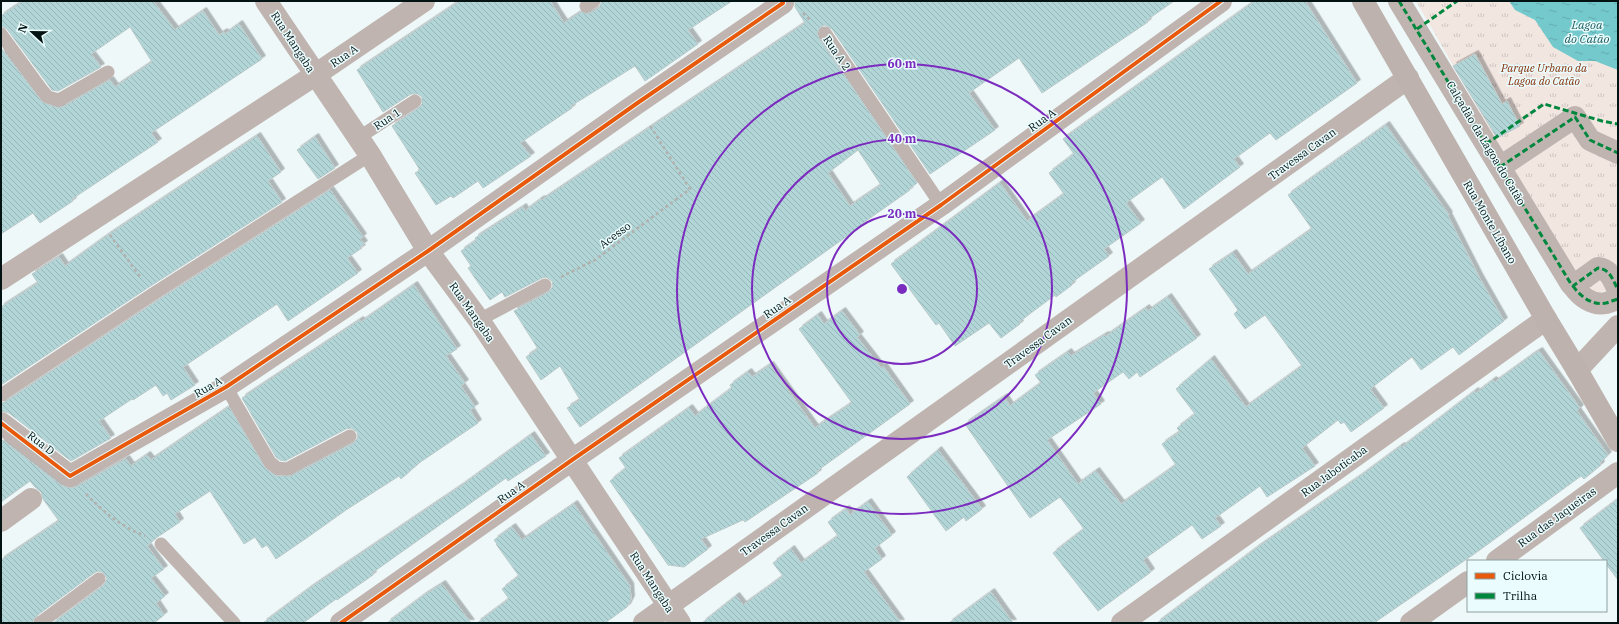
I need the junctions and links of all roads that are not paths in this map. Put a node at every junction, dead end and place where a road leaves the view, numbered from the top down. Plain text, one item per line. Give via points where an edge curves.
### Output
1 (266, 1) edge
2 (424, 1) edge
3 (1221, 1) edge
4 (1363, 1) edge
5 (1399, 1) edge
6 (782, 2) edge
7 (825, 33) road end
8 (1, 34) edge
9 (108, 72) dead end
10 (315, 75) junction
11 (1408, 78) junction
12 (415, 100) dead end
13 (364, 146) junction
14 (1618, 153) edge
15 (1500, 168) junction
16 (941, 204) junction
17 (428, 250) junction
18 (1, 279) edge
19 (545, 285) road end
20 (1573, 286) junction
21 (1618, 290) edge
22 (1618, 299) edge
23 (479, 320) junction
24 (1546, 320) junction
25 (1618, 326) edge
26 (1577, 370) junction
27 (226, 387) junction
28 (1, 395) edge
29 (1, 423) edge
30 (350, 436) dead end
31 (1618, 441) edge
32 (572, 460) junction
33 (1618, 473) edge
34 (70, 476) joint
35 (31, 499) dead end
36 (1, 521) edge
37 (162, 544) road end
38 (1498, 560) edge
39 (99, 579) dead end
40 (1467, 583) edge
41 (674, 614) edge
42 (231, 622) edge
43 (40, 623) edge
44 (341, 623) edge
45 (644, 623) edge
46 (1122, 623) edge
47 (1411, 623) edge

1 - 10 street, Rua Mangaba
2 - 10 street, Rua A
3 - 16 street, Rua A
4 - 11 street, Rua Monte Líbano
5 - 15 street, Calçadão da Lagoa do Catão
6 - 17 street, Rua A
7 - 16 lane, Rua A 2
8 - 9 lane via 48,97 59,100
10 - 13 street, Rua Mangaba
10 - 18 street, Rua A
11 - 24 street, Rua Monte Líbano
11 - 41 street, Travessa Cavan
12 - 13 lane, Rua 1
13 - 17 street, Rua Mangaba
13 - 28 lane, Rua 1 via 153,294
14 - 15 street via 1590,140 1576,117
15 - 20 street, Calçadão da Lagoa do Catão
16 - 32 street, Rua A
17 - 23 street, Rua Mangaba
17 - 27 street, Rua A
19 - 23 lane
20 - 21 street via 1598,268 1610,274
20 - 22 street, Calçadão da Lagoa do Catão via 1579,295 1595,303
23 - 32 street, Rua Mangaba
24 - 26 street, Rua Monte Líbano
24 - 46 street, Rua Jaboticaba
25 - 26 street
26 - 31 street, Rua Monte Líbano
27 - 30 lane via 270,462 277,468 287,469
27 - 34 street, Rua A
29 - 34 street, Rua D
32 - 41 street, Rua Mangaba
32 - 44 street, Rua A
33 - 38 street, Rua das Jaqueiras
35 - 36 street
37 - 42 lane
39 - 43 lane
40 - 47 street
41 - 45 street, Travessa Cavan

